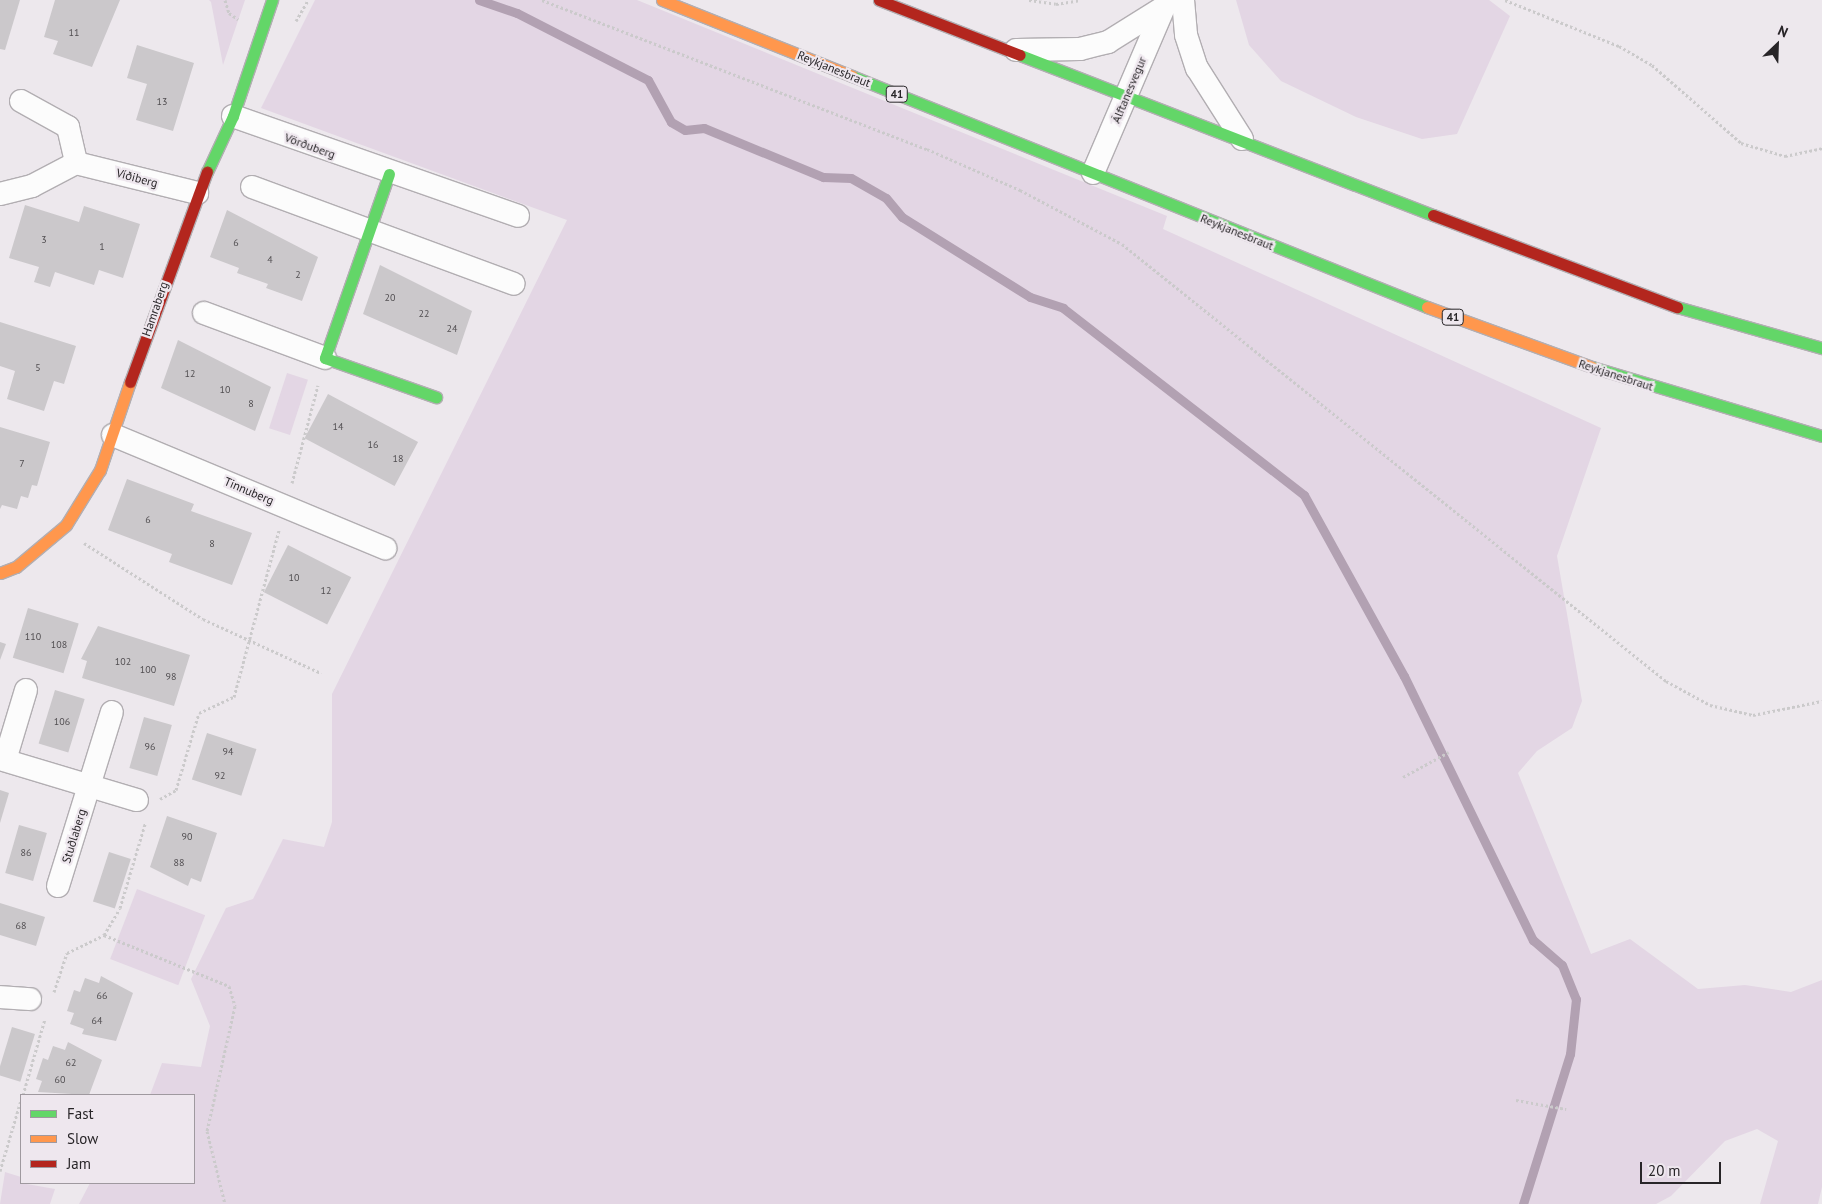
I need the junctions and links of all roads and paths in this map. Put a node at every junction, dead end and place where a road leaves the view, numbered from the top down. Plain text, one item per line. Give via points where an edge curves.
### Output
1 (225, 0) edge
2 (265, 0) edge
3 (272, 0) edge
4 (277, 0) edge
5 (542, 0) edge
6 (662, 0) edge
7 (879, 0) edge
8 (1029, 0) edge
9 (1081, 0) edge
10 (1505, 0) edge
11 (1171, 2) edge
12 (267, 12) junction
13 (241, 21) dead end
14 (1016, 50) junction
15 (1128, 94) junction
16 (21, 101) dead end
17 (233, 116) junction
18 (1242, 139) junction
19 (1822, 148) edge
20 (76, 163) junction
21 (1093, 173) junction
22 (389, 174) junction
23 (252, 187) dead end
24 (197, 193) junction
25 (0, 194) edge
26 (518, 216) dead end
27 (368, 230) junction
28 (514, 284) dead end
29 (204, 313) dead end
30 (1822, 348) edge
31 (325, 358) junction
32 (436, 397) dead end
33 (114, 435) junction
34 (1822, 436) edge
35 (286, 507) junction
36 (66, 526) junction
37 (385, 548) dead end
38 (0, 573) edge
39 (246, 641) junction
40 (321, 673) dead end
41 (26, 690) dead end
42 (1822, 701) edge
43 (112, 712) dead end
44 (1449, 752) dead end
45 (2, 759) edge
46 (1403, 777) dead end
47 (89, 786) junction
48 (145, 806) junction
49 (58, 886) dead end
50 (104, 935) junction
51 (0, 997) edge
52 (52, 998) dead end
53 (30, 1000) dead end
54 (46, 1016) dead end
55 (23, 1094) edge
56 (1516, 1100) dead end
57 (20, 1103) edge
58 (1566, 1109) dead end
59 (0, 1171) edge
60 (225, 1204) edge

1 - 13 path via 229,13
2 - 12 main road
3 - 12 main road
4 - 12 main road
5 - 42 path via 927,150 1020,190 1122,244 1666,682 1710,705 1753,715
6 - 21 main road, Reykjanesbraut / 41
7 - 14 main road
8 - 9 path via 1056,4
10 - 19 path via 1619,46 1652,65 1741,143 1785,156
11 - 14 street via 1108,42 1080,49
11 - 15 street, Álftanesvegur
11 - 18 street via 1197,68
12 - 17 main road, Hamraberg
14 - 15 main road
15 - 18 main road
15 - 21 street, Álftanesvegur
16 - 20 street via 68,127
17 - 22 street, Vörðuberg
17 - 24 main road, Hamraberg
18 - 30 main road via 1665,302
20 - 24 street, Víðiberg
20 - 25 street via 32,186
21 - 34 main road, Reykjanesbraut / 41 via 1559,356
22 - 26 street, Vörðuberg
22 - 27 main road
23 - 27 street
24 - 33 main road, Hamraberg
27 - 28 street
27 - 31 main road
29 - 31 street
31 - 32 main road
31 - 35 path
33 - 35 street, Tinnuberg
33 - 36 main road, Hamraberg via 100,470
35 - 37 street, Tinnuberg
35 - 39 path
36 - 38 main road, Hamraberg via 16,567
36 - 39 path via 112,564
39 - 40 path
39 - 48 path via 234,697 199,713 176,790
41 - 45 street
43 - 47 street, Stuðlaberg
44 - 46 path
45 - 47 street
47 - 48 street
47 - 49 street, Stuðlaberg
48 - 50 path via 120,908
50 - 52 path via 67,953
50 - 60 path via 229,986 235,1006 207,1131
51 - 53 street
54 - 55 path
56 - 58 path
57 - 59 path

